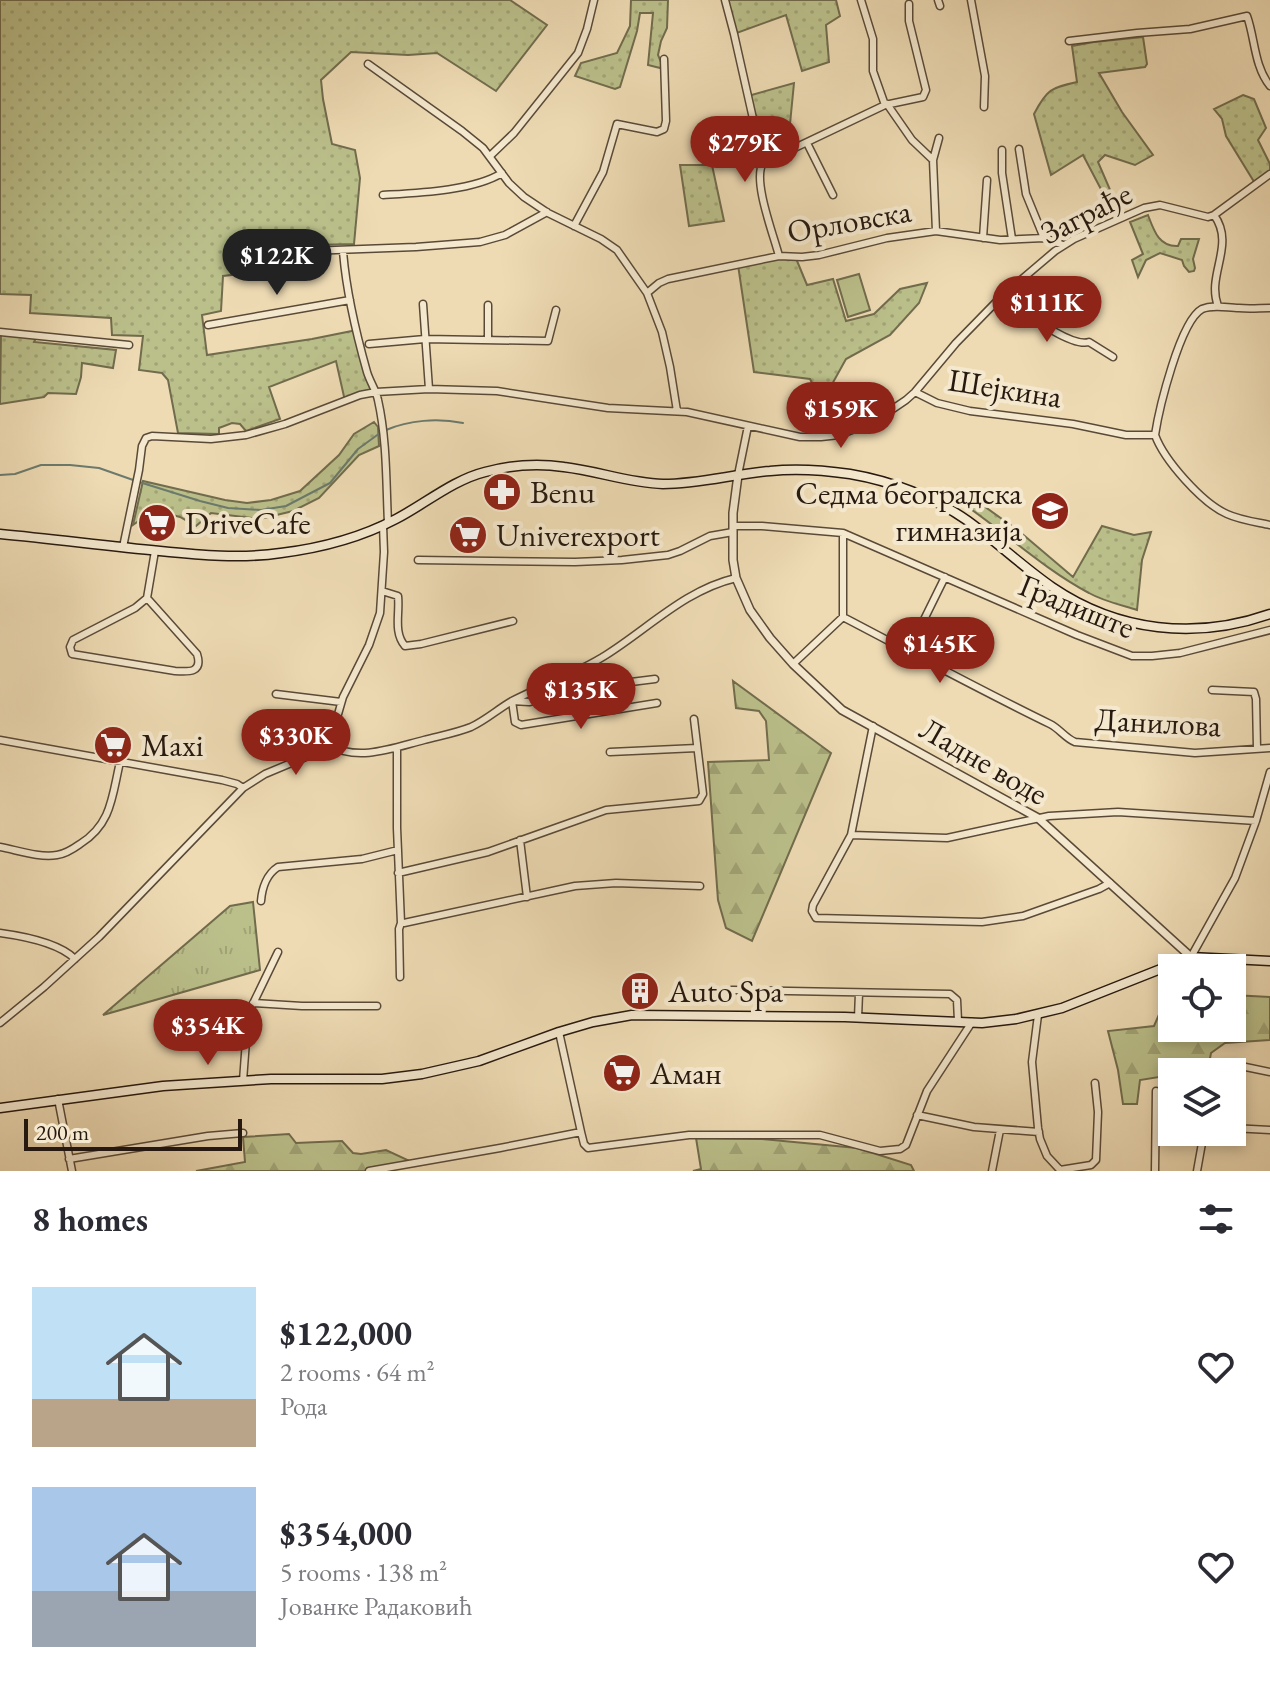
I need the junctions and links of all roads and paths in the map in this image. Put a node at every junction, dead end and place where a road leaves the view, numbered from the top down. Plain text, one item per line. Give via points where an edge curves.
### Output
1 (594, 0) edge
2 (725, 0) edge
3 (861, 0) edge
4 (971, 0) edge
5 (909, 4) dead end
6 (1069, 41) dead end
7 (664, 59) dead end
8 (368, 64) dead end
9 (1270, 86) edge
10 (886, 105) junction
11 (984, 107) dead end
12 (939, 138) dead end
13 (807, 143) junction
14 (1019, 149) dead end
15 (1002, 150) dead end
16 (490, 156) junction
17 (933, 160) junction
18 (763, 163) junction
19 (502, 173) junction
20 (1270, 174) edge
21 (987, 180) dead end
22 (383, 195) dead end
23 (833, 195) dead end
24 (547, 212) junction
25 (1214, 215) junction
26 (574, 226) junction
27 (936, 231) junction
28 (983, 238) junction
29 (1044, 238) junction
30 (1012, 239) junction
31 (1063, 245) junction
32 (343, 251) junction
33 (282, 252) dead end
34 (779, 256) junction
35 (647, 293) junction
36 (1002, 296) junction
37 (350, 300) junction
38 (423, 304) dead end
39 (488, 305) dead end
40 (1218, 306) junction
41 (1270, 308) edge
42 (556, 310) dead end
43 (208, 325) dead end
44 (0, 332) edge
45 (425, 339) junction
46 (488, 340) junction
47 (369, 344) dead end
48 (129, 345) dead end
49 (1113, 357) dead end
50 (429, 389) junction
51 (376, 392) junction
52 (915, 392) junction
53 (677, 411) junction
54 (748, 426) junction
55 (1155, 435) junction
56 (738, 475) junction
57 (386, 524) junction
58 (1270, 525) edge
59 (733, 529) junction
60 (843, 533) junction
61 (0, 534) edge
62 (123, 547) junction
63 (155, 551) junction
64 (418, 560) dead end
65 (945, 577) junction
66 (736, 578) junction
67 (382, 591) junction
68 (147, 598) junction
69 (1270, 614) edge
70 (843, 617) junction
71 (513, 621) dead end
72 (1270, 630) edge
73 (908, 652) junction
74 (793, 664) junction
75 (655, 679) dead end
76 (1212, 690) dead end
77 (276, 694) dead end
78 (512, 701) junction
79 (341, 702) junction
80 (657, 703) dead end
81 (694, 719) dead end
82 (873, 726) junction
83 (0, 740) edge
84 (329, 745) junction
85 (397, 748) junction
86 (697, 748) junction
87 (1257, 748) junction
88 (1270, 748) edge
89 (610, 752) dead end
90 (120, 762) junction
91 (1270, 772) edge
92 (243, 788) junction
93 (1038, 818) junction
94 (1256, 821) junction
95 (851, 835) junction
96 (520, 840) junction
97 (0, 847) edge
98 (398, 850) junction
99 (398, 873) junction
100 (1110, 883) junction
101 (700, 886) dead end
102 (527, 897) junction
103 (261, 901) dead end
104 (401, 923) junction
105 (0, 933) edge
106 (278, 952) dead end
107 (1188, 954) edge
108 (1193, 954) edge
109 (75, 959) junction
110 (1246, 960) edge
111 (1270, 961) edge
112 (1158, 970) edge
113 (400, 977) dead end
114 (732, 990) dead end
115 (859, 993) junction
116 (253, 1003) junction
117 (377, 1006) dead end
118 (248, 1014) junction
119 (1038, 1015) junction
120 (858, 1018) junction
121 (958, 1021) junction
122 (972, 1022) junction
123 (0, 1023) edge
124 (192, 1032) dead end
125 (559, 1032) junction
126 (1246, 1067) edge
127 (1270, 1072) edge
128 (243, 1081) junction
129 (1095, 1083) dead end
130 (1156, 1091) dead end
131 (58, 1099) junction
132 (0, 1108) edge
133 (917, 1115) junction
134 (1246, 1129) edge
135 (1000, 1130) junction
136 (1270, 1130) edge
137 (581, 1132) junction
138 (1039, 1132) junction
139 (243, 1133) dead end
140 (1201, 1146) edge
141 (69, 1159) junction
142 (69, 1170) edge
143 (1060, 1170) edge
144 (369, 1171) edge
145 (992, 1171) edge
146 (1155, 1171) edge
147 (1197, 1171) edge

1 - 16 street via 578,52
2 - 18 street
3 - 10 street via 873,39 873,71
4 - 11 street via 985,76
5 - 10 street via 926,93
6 - 9 street via 1190,29 1247,16 1255,54
7 - 26 street via 664,129 617,124 603,172
8 - 16 street
10 - 13 street
10 - 17 street
12 - 17 street
13 - 18 street
13 - 23 street
14 - 29 street via 1026,194
15 - 30 street
16 - 19 street
17 - 27 street
18 - 34 street via 759,176
19 - 22 street via 443,191
19 - 24 street
20 - 25 street
21 - 28 street
24 - 26 street
24 - 32 street via 480,242
25 - 31 street, Заграђе via 1157,205
25 - 40 street via 1223,236 1214,287
26 - 35 street via 613,246
27 - 28 street, Орловска
27 - 34 street, Орловска via 819,255
28 - 30 street, Орловска
29 - 30 street, Орловска
29 - 31 street, Орловска
31 - 36 street, Заграђе
32 - 33 street
32 - 37 street
34 - 35 street, Орловска via 668,279
35 - 53 street via 667,350
36 - 49 street via 1052,330 1080,344 1089,342
36 - 52 street, Заграђе
37 - 43 street
37 - 51 street
38 - 45 street
39 - 46 street
40 - 41 street
40 - 55 street via 1201,311 1187,327
42 - 46 street via 548,341
44 - 48 street
45 - 46 street
45 - 47 street
45 - 50 street
50 - 51 street, Шејкина
50 - 53 street, Шејкина via 486,390 608,408
51 - 57 street via 385,438
51 - 62 street, Шејкина via 246,435 149,436 142,446
52 - 54 street, Шејкина via 875,421 839,435 800,437
52 - 55 street, Шејкина via 970,411
53 - 54 street, Шејкина
54 - 56 street, Ладне воде
55 - 58 street via 1185,480 1215,507
56 - 57 main road via 658,484 566,467 516,466 475,475
56 - 59 street, Ладне воде
56 - 69 main road via 824,471 909,491 967,521 1054,589 1130,622 1206,629
57 - 63 main road via 340,541 278,554
57 - 67 street
59 - 60 street, Градиште via 762,526
59 - 64 street, Градиште via 668,555 622,560
59 - 66 street, Ладне воде
60 - 65 street, Градиште
60 - 70 street
61 - 62 main road
62 - 63 main road
63 - 68 street
65 - 72 street, Градиште via 1132,656 1180,653
65 - 73 street
66 - 74 street, Ладне воде via 750,610
66 - 78 street via 683,600 604,656
67 - 71 street via 398,596 398,636 405,646
67 - 79 street via 373,635
68 - 68 street via 197,654 194,670 75,655 73,640
70 - 73 street, Данилова
70 - 74 street
73 - 87 street, Данилова via 1078,742 1195,753
74 - 82 street, Ладне воде via 836,706
75 - 78 street
76 - 87 street via 1254,692
77 - 79 street
78 - 80 street via 515,722 521,725
78 - 85 street via 472,726
79 - 84 street
81 - 86 street
82 - 93 street, Ладне воде
82 - 95 street
83 - 90 street
84 - 85 street via 360,752
84 - 92 street
85 - 98 street
86 - 89 street
86 - 96 street via 703,794 699,801 606,810
87 - 88 street, Данилова
90 - 92 street
90 - 97 street via 106,818 96,833 56,855
91 - 94 street
92 - 109 street
93 - 94 street via 1118,812
93 - 95 street via 947,838
93 - 100 street, Ладне воде
94 - 108 street via 1235,878
95 - 100 street via 813,905 819,919 982,922 1023,916
96 - 99 street
96 - 102 street
98 - 99 street
98 - 103 street via 278,867 270,874
99 - 104 street
100 - 107 street, Ладне воде
101 - 102 street via 592,884
102 - 104 street
104 - 113 street
105 - 109 street via 46,944
106 - 116 street
109 - 123 street
110 - 111 main road
112 - 119 main road
114 - 115 street
115 - 120 street
115 - 121 street via 950,994 957,1000
116 - 117 street
116 - 118 street
118 - 124 street
118 - 128 street
119 - 122 main road
119 - 138 street via 1032,1069
120 - 121 main road
120 - 125 main road via 640,1015
121 - 122 main road
122 - 133 street
125 - 128 main road via 479,1061 422,1074
125 - 137 street
126 - 127 street
128 - 131 main road
129 - 143 street via 1096,1160
130 - 146 street
131 - 132 main road
131 - 141 street
133 - 135 street
133 - 137 street via 905,1147 887,1151 820,1135 689,1135 588,1148
134 - 136 street
135 - 138 street
135 - 145 street
137 - 144 street
138 - 143 street via 1047,1156
139 - 141 street
140 - 147 street
141 - 142 street

